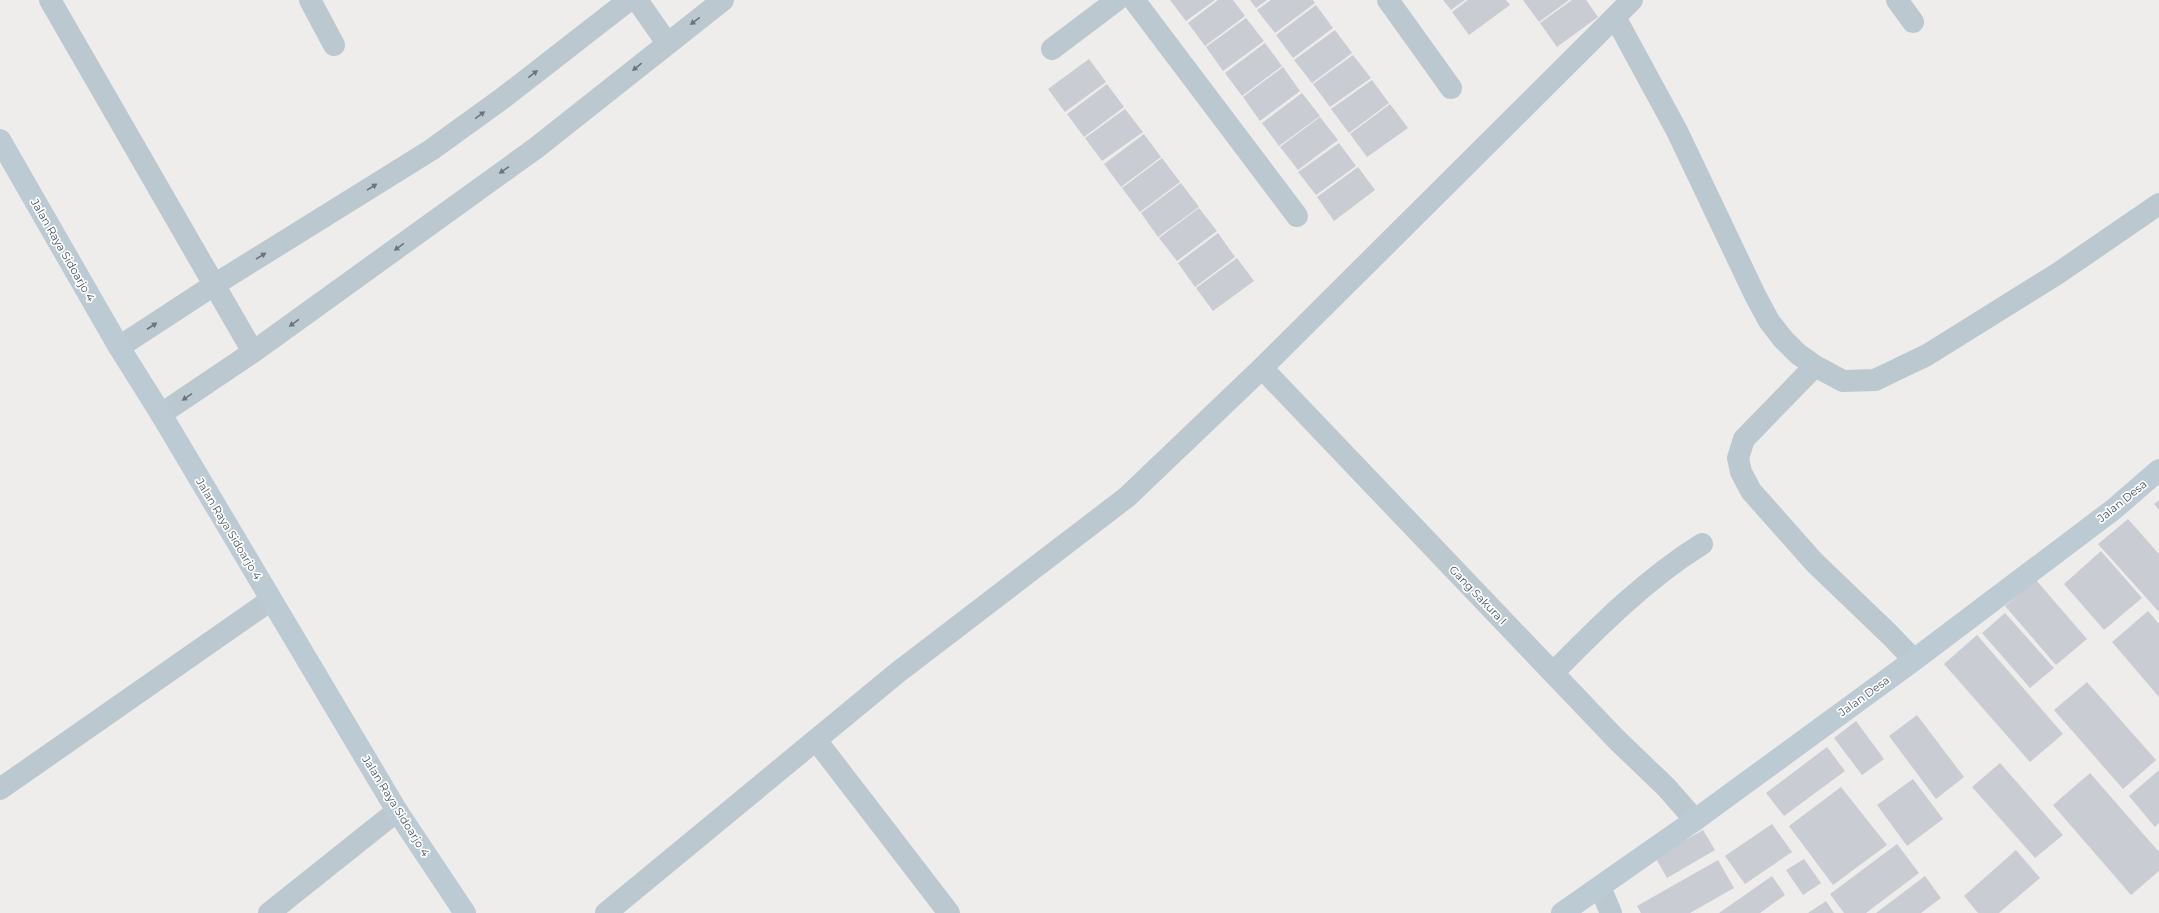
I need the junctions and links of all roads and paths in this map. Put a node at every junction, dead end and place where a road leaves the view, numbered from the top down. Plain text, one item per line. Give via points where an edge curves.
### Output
1 (50, 0) edge
2 (310, 0) edge
3 (629, 0) edge
4 (637, 0) edge
5 (723, 0) edge
6 (1117, 0) edge
7 (1134, 0) edge
8 (1388, 0) edge
9 (1632, 0) edge
10 (1897, 0) edge
11 (1615, 17) junction
12 (1913, 22) dead end
13 (667, 43) junction
14 (334, 45) dead end
15 (1052, 49) dead end
16 (1451, 88) dead end
17 (3, 152) edge
18 (2159, 204) edge
19 (1297, 216) dead end
20 (214, 285) junction
21 (119, 347) junction
22 (253, 352) junction
23 (1815, 366) junction
24 (1262, 368) junction
25 (161, 414) junction
26 (2159, 470) edge
27 (1702, 544) dead end
28 (271, 600) junction
29 (1914, 660) junction
30 (1553, 673) junction
31 (816, 740) junction
32 (0, 788) edge
33 (397, 811) junction
34 (1695, 820) junction
35 (1600, 886) junction
36 (269, 913) edge
37 (465, 913) edge
38 (606, 913) edge
39 (949, 913) edge
40 (1562, 913) edge
41 (1611, 913) edge

1 - 20 street
2 - 14 street
20 -> 3 street via 431,150 503,98
4 - 13 street
5 -> 13 street
6 - 15 street
7 - 19 street
8 - 16 street
9 - 11 street
10 - 12 street
11 - 23 street via 1677,131 1755,295 1783,339
11 - 24 street
13 -> 22 street via 536,148
17 - 21 street, Jalan Raya Sidoarjo 4
18 - 23 street via 2056,274 1927,355 1896,370 1874,380 1860,382 1843,380
21 -> 20 street
20 - 22 street
21 - 25 street, Jalan Raya Sidoarjo 4
22 -> 25 street
23 - 29 street via 1744,439 1738,458 1741,472 1751,491 1814,562
24 - 30 street, Gang Sakura I
24 - 31 street via 1127,497 897,673
25 - 28 street, Jalan Raya Sidoarjo 4
26 - 29 street, Jalan Desa via 2114,509
27 - 30 street via 1673,563 1614,612
28 - 32 street
28 - 33 street, Jalan Raya Sidoarjo 4
29 - 34 street, Jalan Desa
30 - 34 street, Gang Sakura I via 1666,787
31 - 38 street
31 - 39 street
33 - 36 street
33 - 37 street, Jalan Raya Sidoarjo 4
34 - 35 street, Jalan Desa
35 - 40 street, Jalan Desa
35 - 41 street

